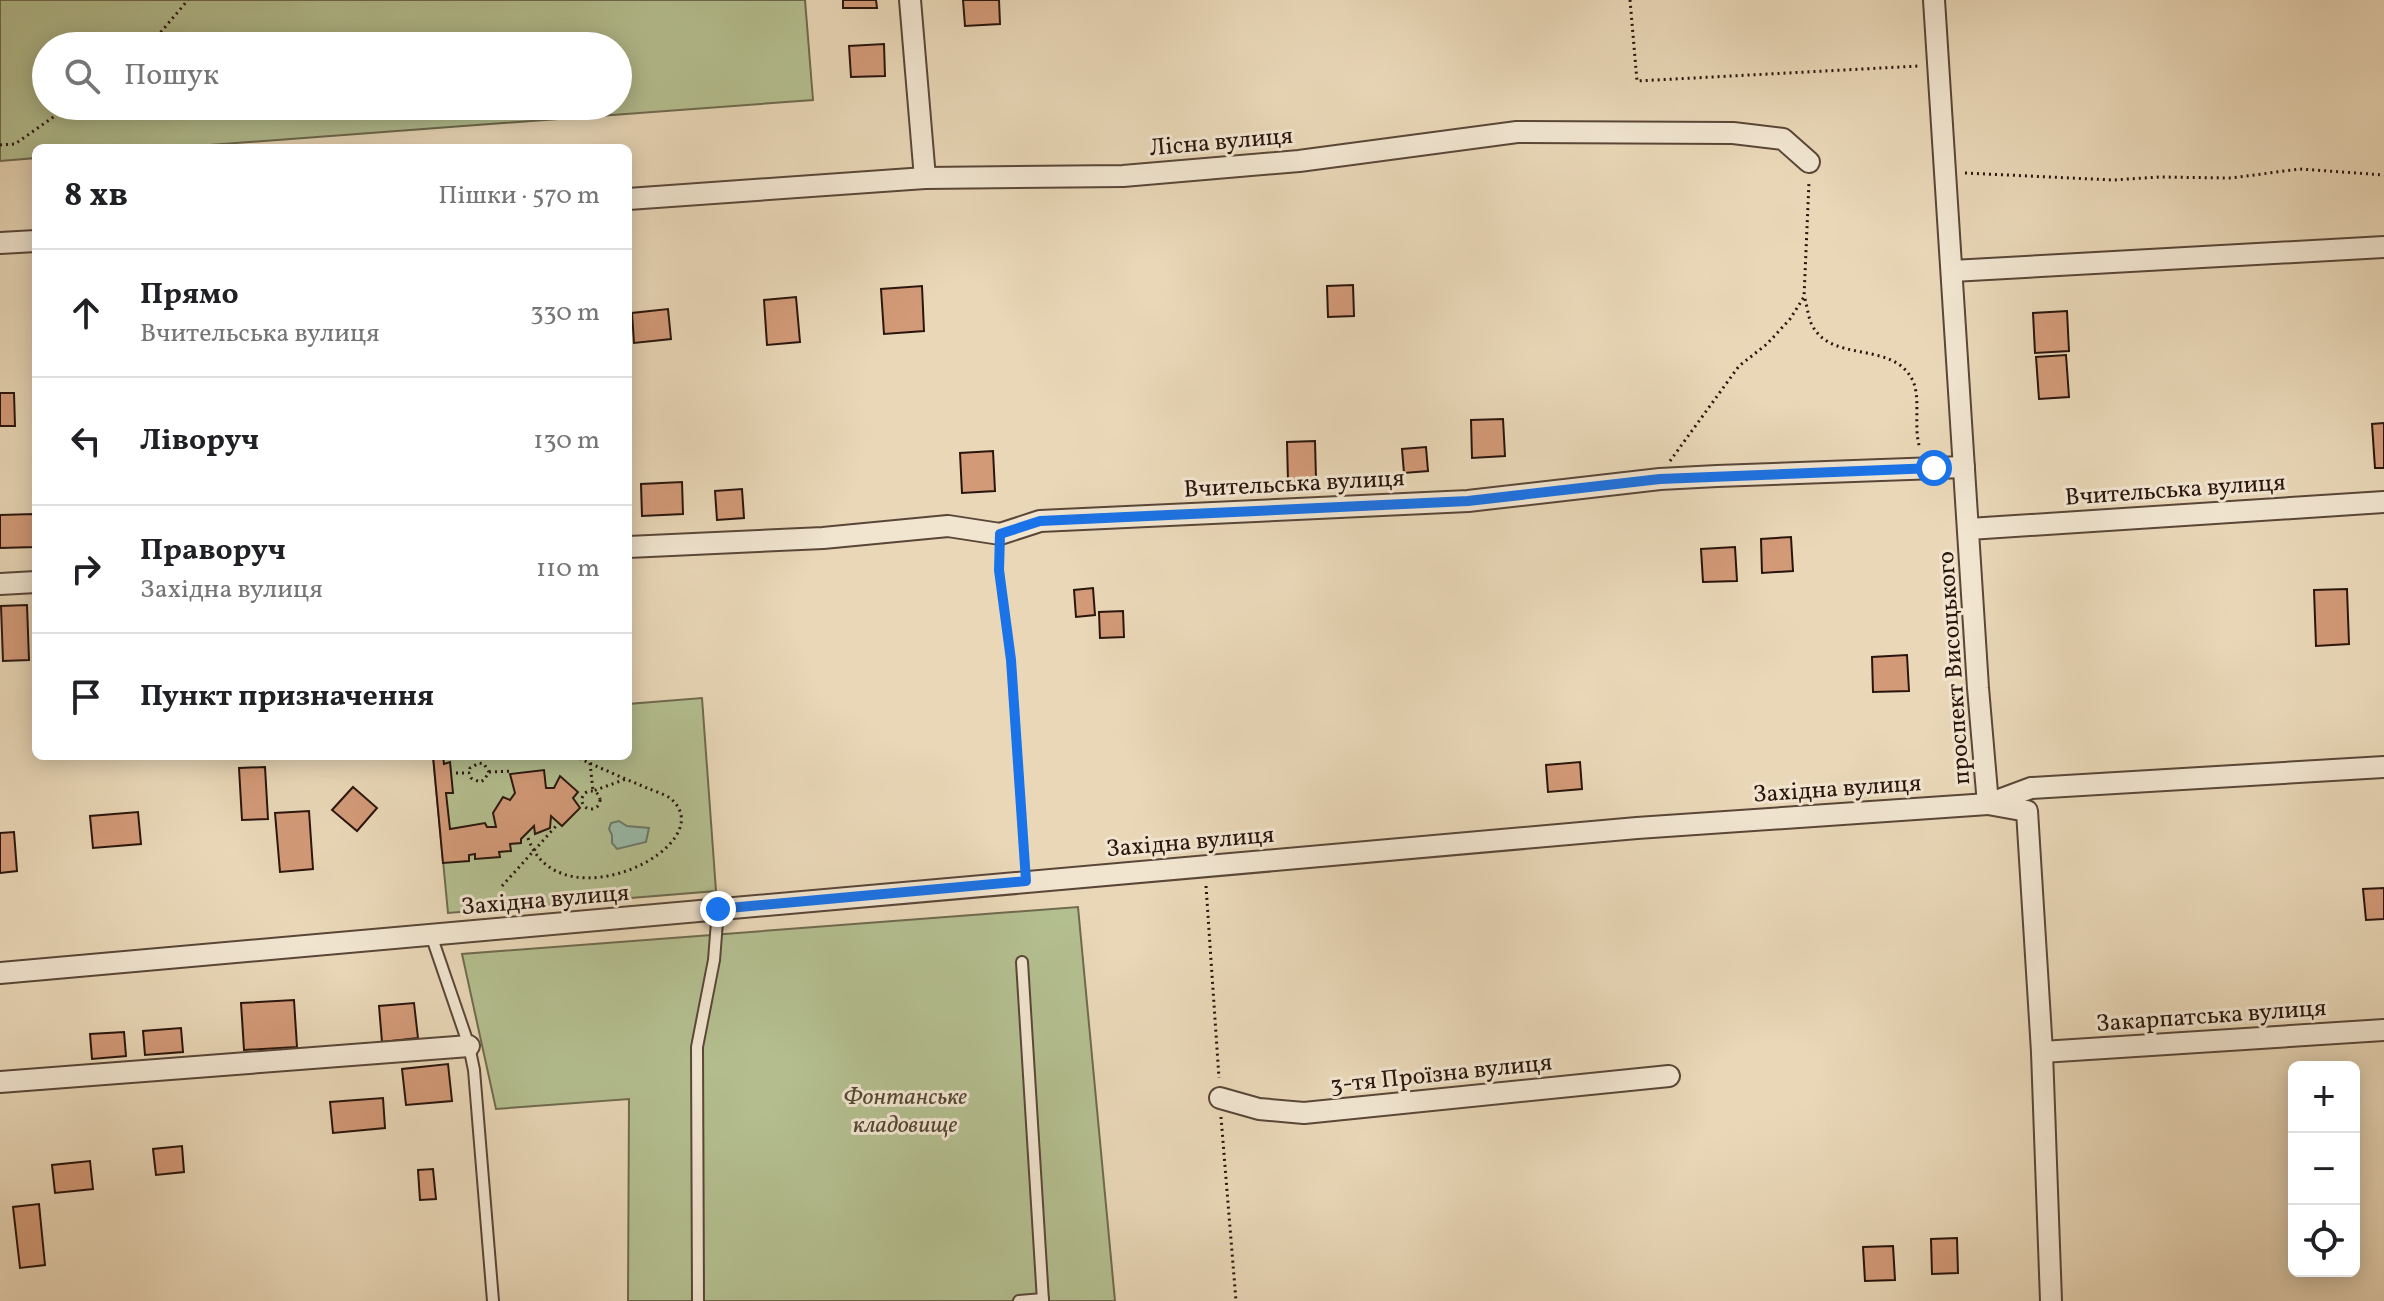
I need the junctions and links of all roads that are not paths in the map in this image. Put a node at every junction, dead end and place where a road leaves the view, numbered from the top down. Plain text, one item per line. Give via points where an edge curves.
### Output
1 (910, 0) edge
2 (1934, 0) edge
3 (1809, 162) road end
4 (925, 178) junction
5 (632, 199) edge
6 (32, 241) edge
7 (0, 243) edge
8 (2384, 247) edge
9 (1952, 271) junction
10 (1964, 467) junction
11 (2384, 502) edge
12 (1969, 529) junction
13 (632, 547) edge
14 (32, 582) edge
15 (0, 584) edge
16 (2384, 767) edge
17 (1988, 804) junction
18 (718, 909) junction
19 (431, 935) junction
20 (1022, 962) dead end
21 (0, 973) edge
22 (2384, 1030) edge
23 (469, 1046) junction
24 (2042, 1052) junction
25 (1669, 1076) dead end
26 (0, 1082) edge
27 (1220, 1098) dead end
28 (1043, 1300) edge
29 (493, 1301) edge
30 (698, 1301) edge
31 (1019, 1301) edge
32 (2044, 1301) edge
33 (2051, 1301) edge

1 - 4 street
2 - 9 street, проспект Висоцького
3 - 4 street, Лісна вулиця via 1783,139 1733,133 1517,132 1299,161 1123,176
4 - 5 street, Лісна вулиця
6 - 7 street
8 - 9 street
9 - 10 street, проспект Висоцького
10 - 12 street, проспект Висоцького
10 - 13 street, Вчительська вулиця via 1660,479 1468,501 1040,521 1000,534 948,526
11 - 12 street, Вчительська вулиця
12 - 17 street, проспект Висоцького
14 - 15 street
16 - 17 street, Західна вулиця via 2031,788
17 - 18 street, Західна вулиця via 1637,828
17 - 24 street, проспект Висоцького via 2027,811
18 - 19 street, Західна вулиця
18 - 30 lane via 697,1047
19 - 21 street, Західна вулиця
19 - 23 lane
20 - 28 lane
22 - 24 street, Закарпатська вулиця
23 - 26 street
23 - 29 lane
24 - 33 street, проспект Висоцького
25 - 27 street, 3-тя Проїзна вулиця via 1304,1113
28 - 31 lane
32 - 33 street

